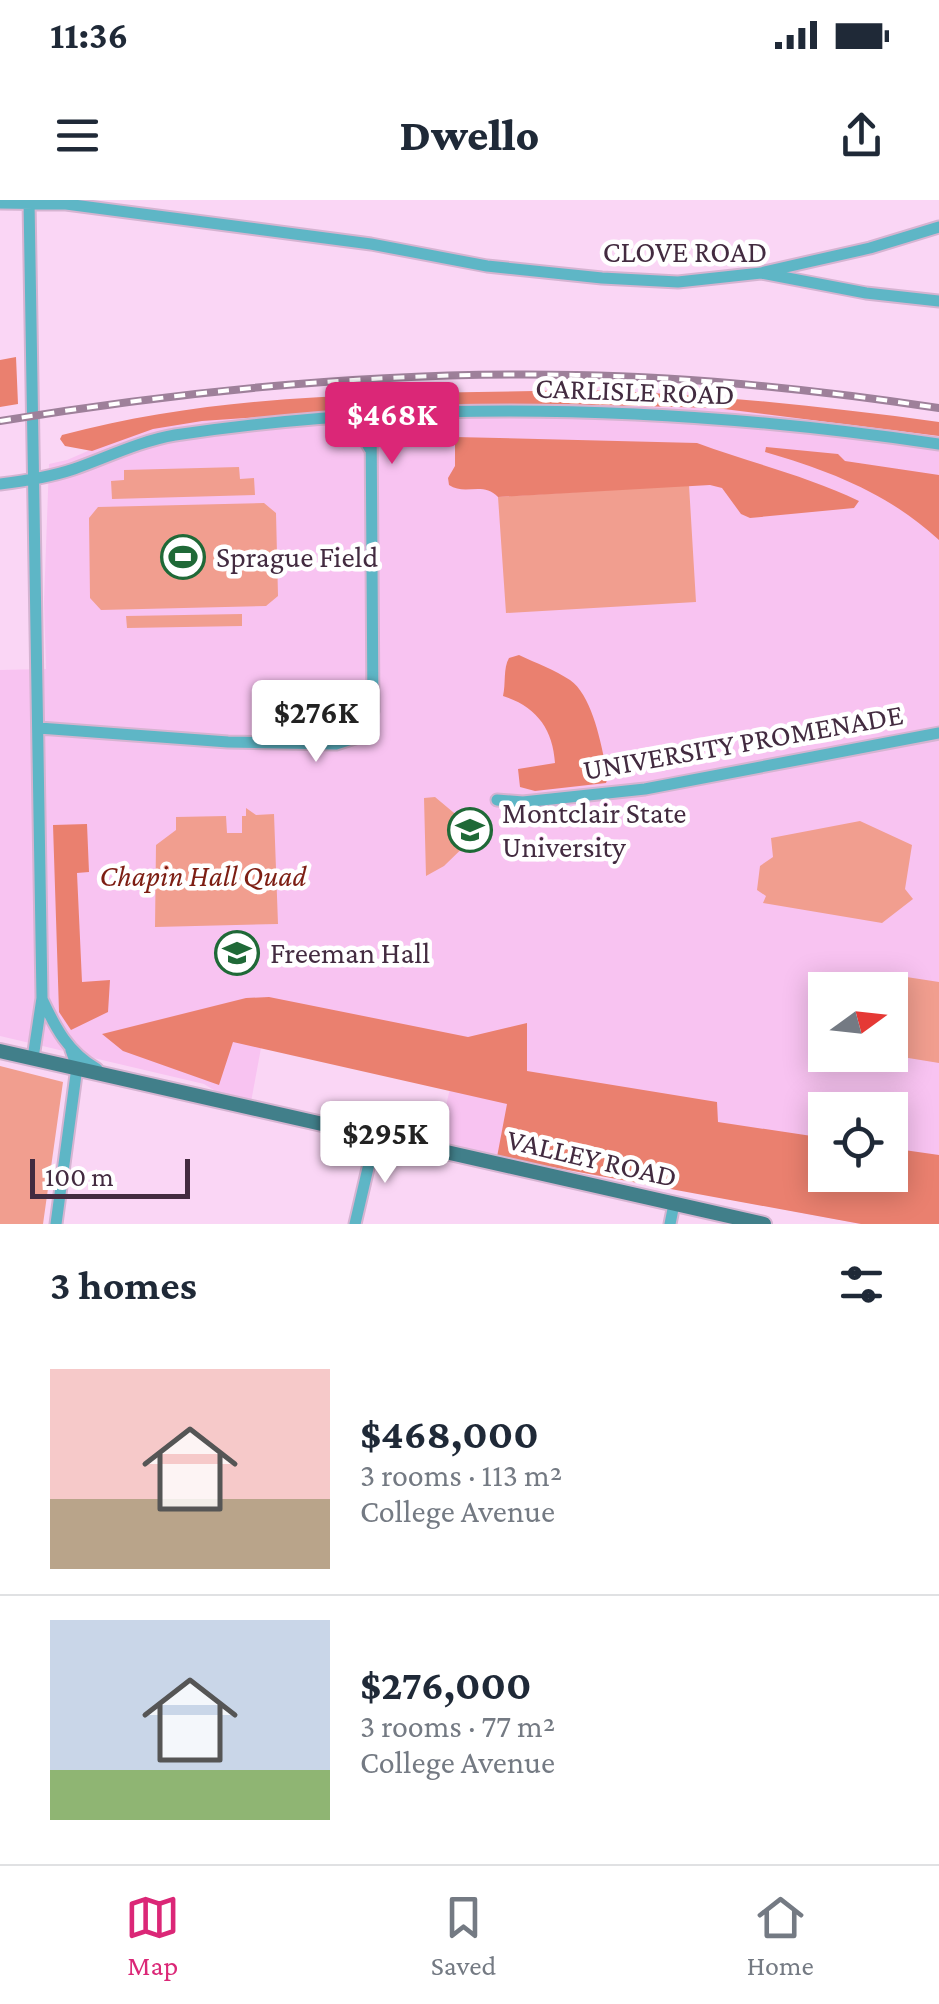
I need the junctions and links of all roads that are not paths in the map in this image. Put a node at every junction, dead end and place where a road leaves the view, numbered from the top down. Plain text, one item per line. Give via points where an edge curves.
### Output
1 (30, 201) edge
2 (0, 202) edge
3 (939, 226) edge
4 (761, 273) junction
5 (939, 301) edge
6 (371, 415) junction
7 (318, 419) junction
8 (939, 444) edge
9 (372, 454) junction
10 (34, 479) junction
11 (0, 484) edge
12 (38, 728) junction
13 (939, 734) edge
14 (497, 800) dead end
15 (42, 998) junction
16 (0, 1050) edge
17 (71, 1050) junction
18 (33, 1058) junction
19 (76, 1067) junction
20 (105, 1074) junction
21 (375, 1138) junction
22 (674, 1204) junction
23 (56, 1224) edge
24 (355, 1224) edge
25 (670, 1224) edge
26 (764, 1224) edge

1 - 2 street, CLOVE ROAD
1 - 4 street, CLOVE ROAD via 602,278 678,282
1 - 10 street
3 - 4 street
4 - 5 street, CLOVE ROAD
6 - 7 street, CARLISLE ROAD
6 - 8 street, CARLISLE ROAD via 634,414
6 - 9 street
7 - 9 street via 353,425
7 - 10 street, CARLISLE ROAD via 158,439
9 - 12 street via 373,711 358,737 281,744
10 - 11 street, CARLISLE ROAD
10 - 12 street
12 - 15 street
13 - 14 street, UNIVERSITY PROMENADE via 646,789
15 - 17 street
15 - 18 street
16 - 18 main road, VALLEY ROAD
17 - 19 street
17 - 20 street
18 - 19 main road, VALLEY ROAD
19 - 20 main road, VALLEY ROAD
19 - 23 street
20 - 21 main road, VALLEY ROAD
21 - 22 main road, VALLEY ROAD
21 - 24 street
22 - 25 street
22 - 26 main road, VALLEY ROAD

